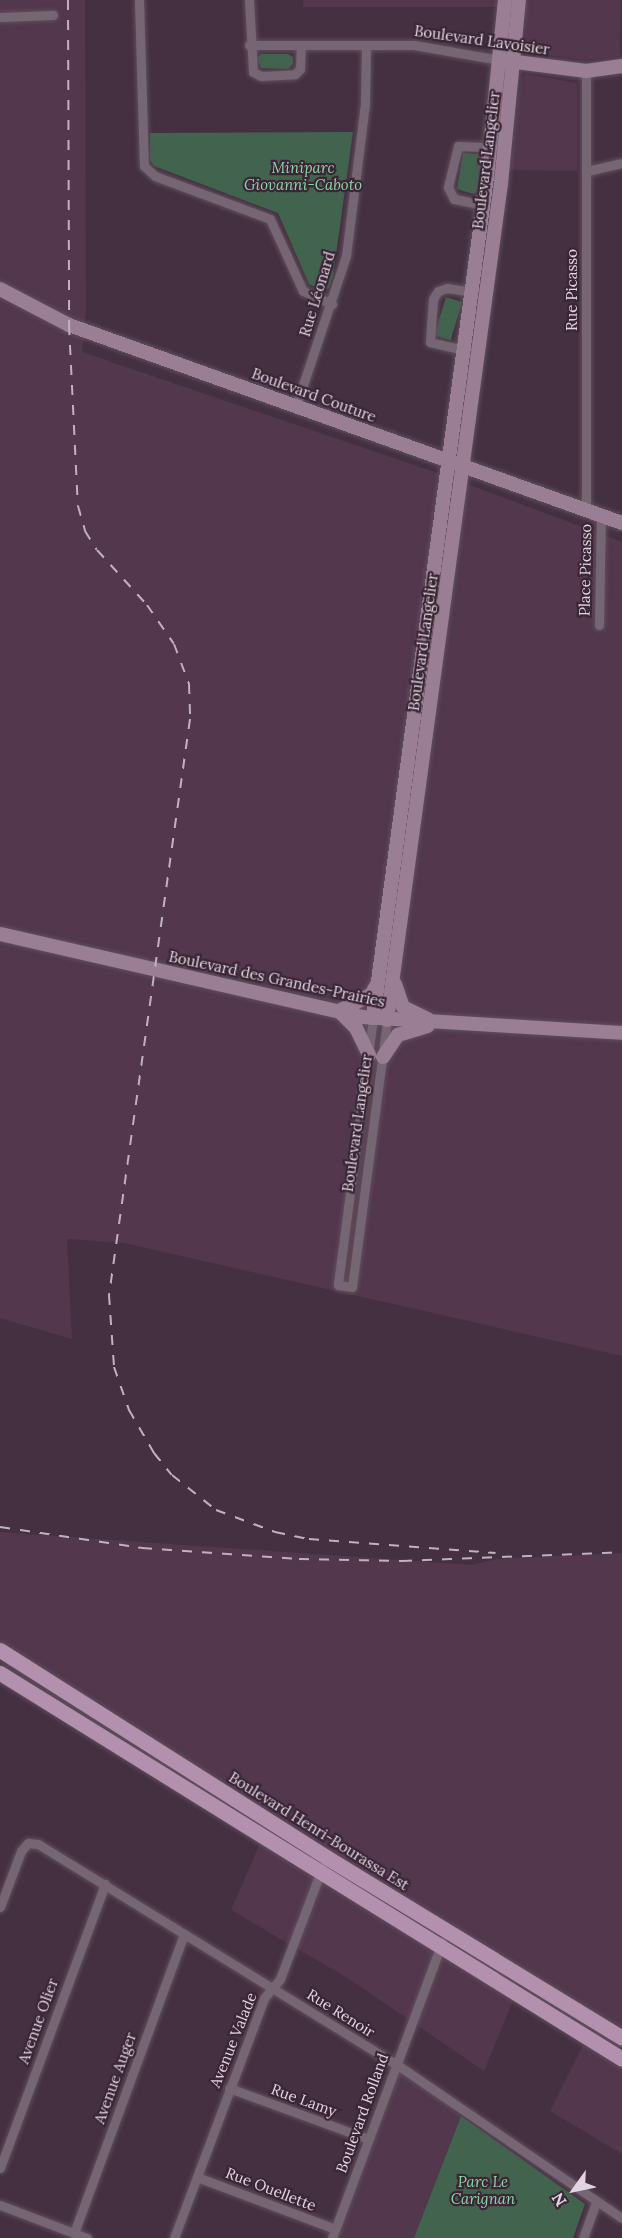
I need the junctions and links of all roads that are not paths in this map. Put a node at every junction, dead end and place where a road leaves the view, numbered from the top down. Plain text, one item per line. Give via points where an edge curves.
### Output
1 (139, 0) edge
2 (249, 0) edge
3 (505, 0) edge
4 (519, 0) edge
5 (53, 15) dead end
6 (0, 16) edge
7 (249, 45) junction
8 (301, 45) junction
9 (366, 45) junction
10 (500, 60) junction
11 (515, 62) junction
12 (622, 66) edge
13 (586, 70) junction
14 (491, 147) junction
15 (622, 163) edge
16 (587, 171) junction
17 (483, 205) junction
18 (0, 289) edge
19 (472, 292) junction
20 (332, 304) junction
21 (464, 350) junction
22 (296, 406) junction
23 (449, 461) junction
24 (463, 466) junction
25 (586, 510) junction
26 (601, 515) junction
27 (622, 523) edge
28 (599, 626) dead end
29 (0, 934) edge
30 (394, 967) junction
31 (378, 983) junction
32 (339, 1011) junction
33 (380, 1019) junction
34 (444, 1023) junction
35 (622, 1034) edge
36 (369, 1055) junction
37 (383, 1057) junction
38 (0, 1650) edge
39 (0, 1673) edge
40 (326, 1857) junction
41 (320, 1875) junction
42 (105, 1884) junction
43 (0, 1907) edge
44 (446, 1931) junction
45 (184, 1934) junction
46 (439, 1948) junction
47 (272, 1987) junction
48 (622, 2038) edge
49 (622, 2059) edge
50 (396, 2064) junction
51 (229, 2088) junction
52 (368, 2139) junction
53 (0, 2168) edge
54 (197, 2177) junction
55 (596, 2202) junction
56 (0, 2205) edge
57 (622, 2218) edge
58 (74, 2233) junction
59 (333, 2234) edge
60 (87, 2238) edge
61 (174, 2238) edge
62 (583, 2238) edge

1 - 20 street via 144,166 155,176 270,219 303,291
2 - 7 street
3 - 10 main road, Boulevard Langelier
4 - 11 main road, Boulevard Langelier
5 - 6 street
7 - 8 street, Boulevard Lavoisier
7 - 8 street via 251,68 261,76 298,72
8 - 9 street, Boulevard Lavoisier
9 - 10 street, Boulevard Lavoisier via 429,46
9 - 20 street, Rue Léonard via 364,113 345,256
10 - 11 main road, Boulevard Lavoisier
10 - 14 main road, Boulevard Langelier
11 - 13 main road, Boulevard Lavoisier
11 - 24 main road, Boulevard Langelier
12 - 13 main road, Boulevard Lavoisier
13 - 16 street, Rue Picasso
14 - 17 main road, Boulevard Langelier
14 - 17 street, Boulevard Langelier via 458,146 448,187 458,200
15 - 16 street
16 - 25 street, Rue Picasso
17 - 19 main road, Boulevard Langelier
18 - 22 main road, Boulevard Couture via 69,325
19 - 21 main road, Boulevard Langelier
19 - 21 street via 447,288 438,291 434,300 430,342
20 - 22 street, Rue Léonard
21 - 23 main road, Boulevard Langelier
22 - 23 main road, Boulevard Couture
23 - 24 main road, Boulevard Couture
23 - 31 main road, Boulevard Langelier
24 - 25 main road, Boulevard Couture
24 - 30 main road, Boulevard Langelier
25 - 26 main road, Boulevard Couture
26 - 27 main road, Boulevard Couture
26 - 28 street, Place Picasso
29 - 32 main road, Boulevard des Grandes-Prairies
30 - 33 main road, Boulevard Langelier
30 - 34 main road via 396,990 403,1007
31 - 32 main road via 371,995
31 - 33 main road, Boulevard Langelier
32 - 33 main road, Boulevard des Grandes-Prairies
32 - 36 main road via 356,1028
33 - 34 main road, Boulevard des Grandes-Prairies
33 - 36 street, Boulevard Langelier
33 - 37 street, Boulevard Langelier
34 - 35 main road, Boulevard des Grandes-Prairies
34 - 37 main road via 398,1035
36 - 37 street, Boulevard Langelier via 338,1285 352,1287
38 - 40 main road, Boulevard Henri-Bourassa Est
39 - 41 main road
40 - 41 street, Avenue Valade
40 - 44 main road, Boulevard Henri-Bourassa Est
41 - 46 main road
41 - 47 street, Avenue Valade via 280,1979
42 - 43 street, Rue Renoir via 38,1844 28,1843 21,1851
42 - 45 street, Rue Renoir
42 - 53 street, Avenue Olier
44 - 46 street, Boulevard Rolland
44 - 48 main road, Boulevard Henri-Bourassa Est
45 - 47 street, Rue Renoir
45 - 58 street, Avenue Auger
46 - 49 main road
46 - 50 street, Boulevard Rolland
47 - 50 street, Rue Renoir
47 - 51 street, Avenue Valade via 264,1998
50 - 52 street, Boulevard Rolland
50 - 55 street, Rue Renoir
51 - 52 street, Rue Lamy
51 - 54 street, Avenue Valade
52 - 59 street, Boulevard Rolland
54 - 59 street, Rue Ouellette
54 - 61 street, Avenue Valade
55 - 57 street, Rue Renoir
55 - 62 street
56 - 58 street
58 - 60 street

